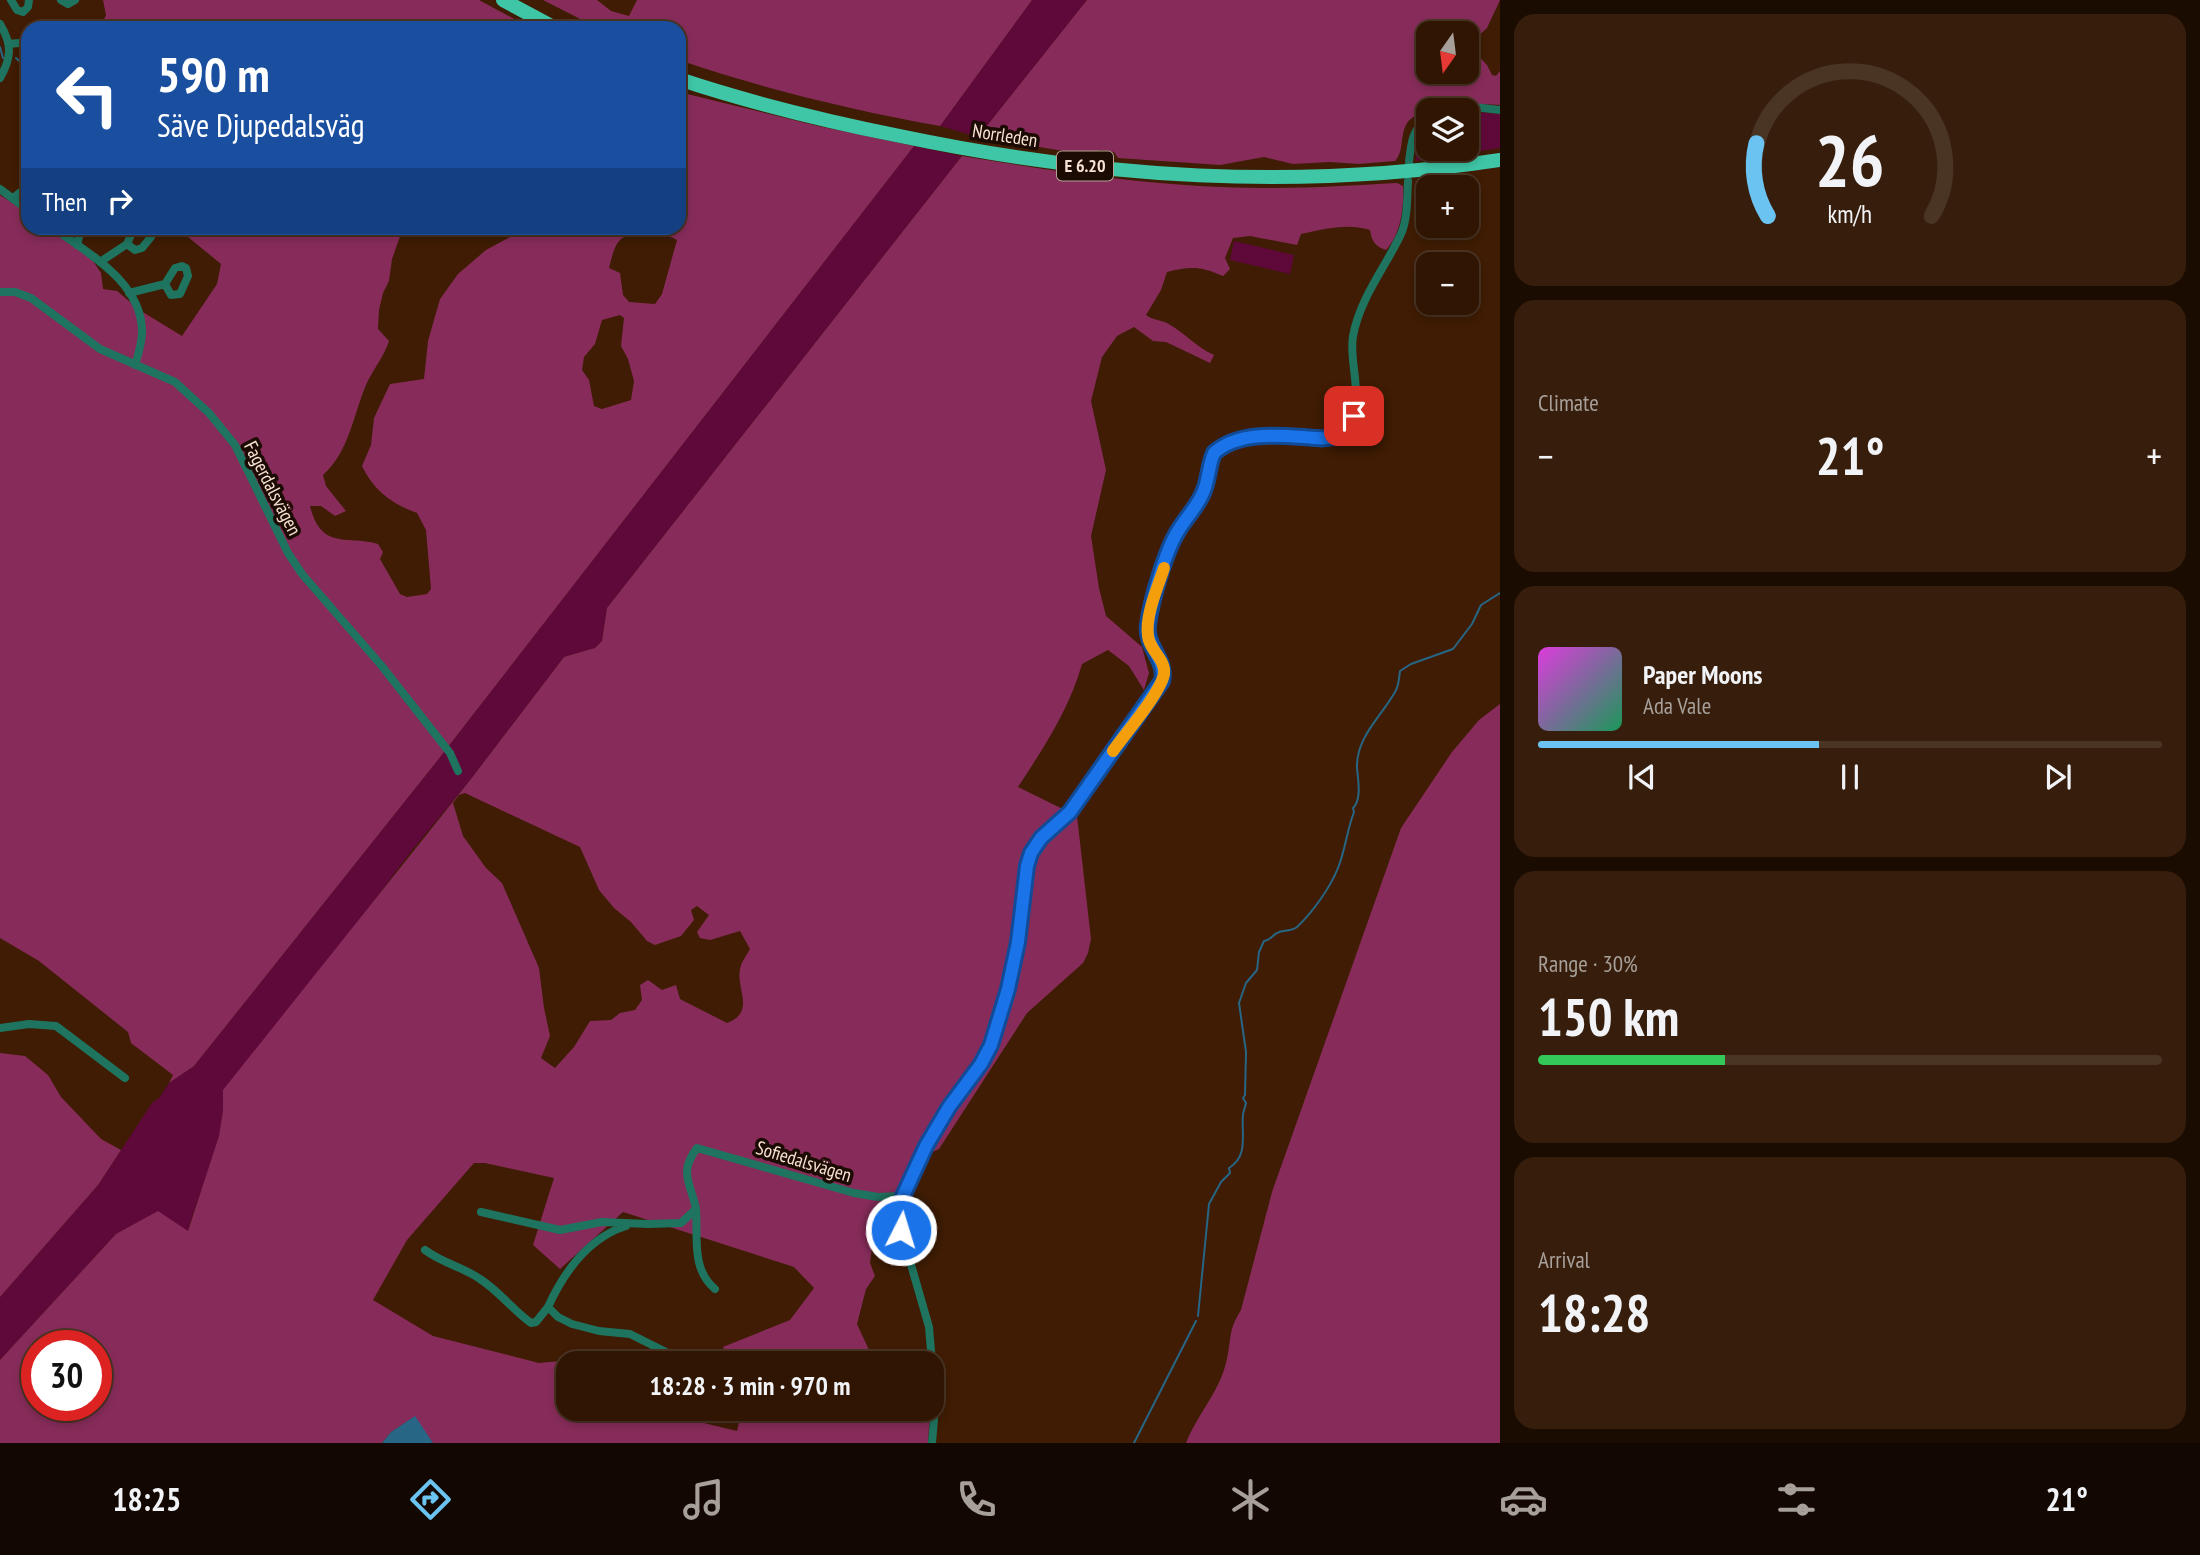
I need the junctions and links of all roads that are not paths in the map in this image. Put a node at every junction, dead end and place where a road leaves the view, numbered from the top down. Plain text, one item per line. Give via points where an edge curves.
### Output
1 (10, 0) edge
2 (29, 0) edge
3 (61, 0) edge
4 (75, 0) edge
5 (503, 0) edge
6 (542, 21) edge
7 (0, 24) edge
8 (21, 43) edge
9 (9, 44) junction
10 (0, 78) edge
11 (686, 81) edge
12 (1479, 108) edge
13 (1500, 110) edge
14 (1416, 129) edge
15 (1500, 160) edge
16 (1409, 162) dead end
17 (1408, 181) dead end
18 (0, 189) edge
19 (21, 192) edge
20 (13, 198) junction
21 (21, 204) edge
22 (63, 235) edge
23 (79, 235) edge
24 (131, 235) edge
25 (150, 235) edge
26 (127, 244) junction
27 (77, 245) junction
28 (100, 262) junction
29 (165, 284) dead end
30 (0, 292) edge
31 (129, 293) junction
32 (135, 365) junction
33 (458, 771) dead end
34 (0, 1028) edge
35 (124, 1078) dead end
36 (903, 1196) junction
37 (696, 1209) junction
38 (481, 1212) dead end
39 (632, 1224) junction
40 (425, 1250) dead end
41 (715, 1289) dead end
42 (548, 1307) junction
43 (664, 1351) edge
44 (931, 1351) edge
45 (934, 1421) edge
46 (932, 1443) edge

1 - 2 street via 23,12
3 - 4 street via 68,4
5 - 6 highway
7 - 9 street
8 - 9 street
9 - 10 street via 9,60
11 - 15 highway, Norrleden / E 6.20 via 797,113 925,141 1122,170 1299,178 1397,173
12 - 13 street
14 - 16 street
17 - 36 street via 1401,234 1369,291 1354,333 1356,398 1351,423 1331,437 1252,437 1214,453 1204,492 1169,551 1149,618 1147,635 1163,666 1162,681 1070,812 1032,850 1018,942 991,1045 937,1126
18 - 20 street
19 - 20 street
20 - 21 street
22 - 27 street
23 - 27 street
24 - 26 street
25 - 26 street via 142,248 135,250
26 - 28 street
27 - 28 street
28 - 31 street
29 - 31 street
30 - 32 street, Fagerdalsvägen via 31,298 100,349
31 - 32 street via 142,331
32 - 33 street, Fagerdalsvägen via 174,382 224,430 302,574 377,660 450,753
34 - 35 street via 56,1026
36 - 37 street, Sofiedalsvägen via 854,1193 697,1148 686,1170
36 - 44 street via 901,1230
37 - 39 street via 678,1224
37 - 41 street via 697,1258
38 - 39 street via 554,1229 602,1222
39 - 42 street via 584,1251
40 - 42 street via 483,1281 531,1323
42 - 43 street via 572,1324 630,1334
45 - 46 street

